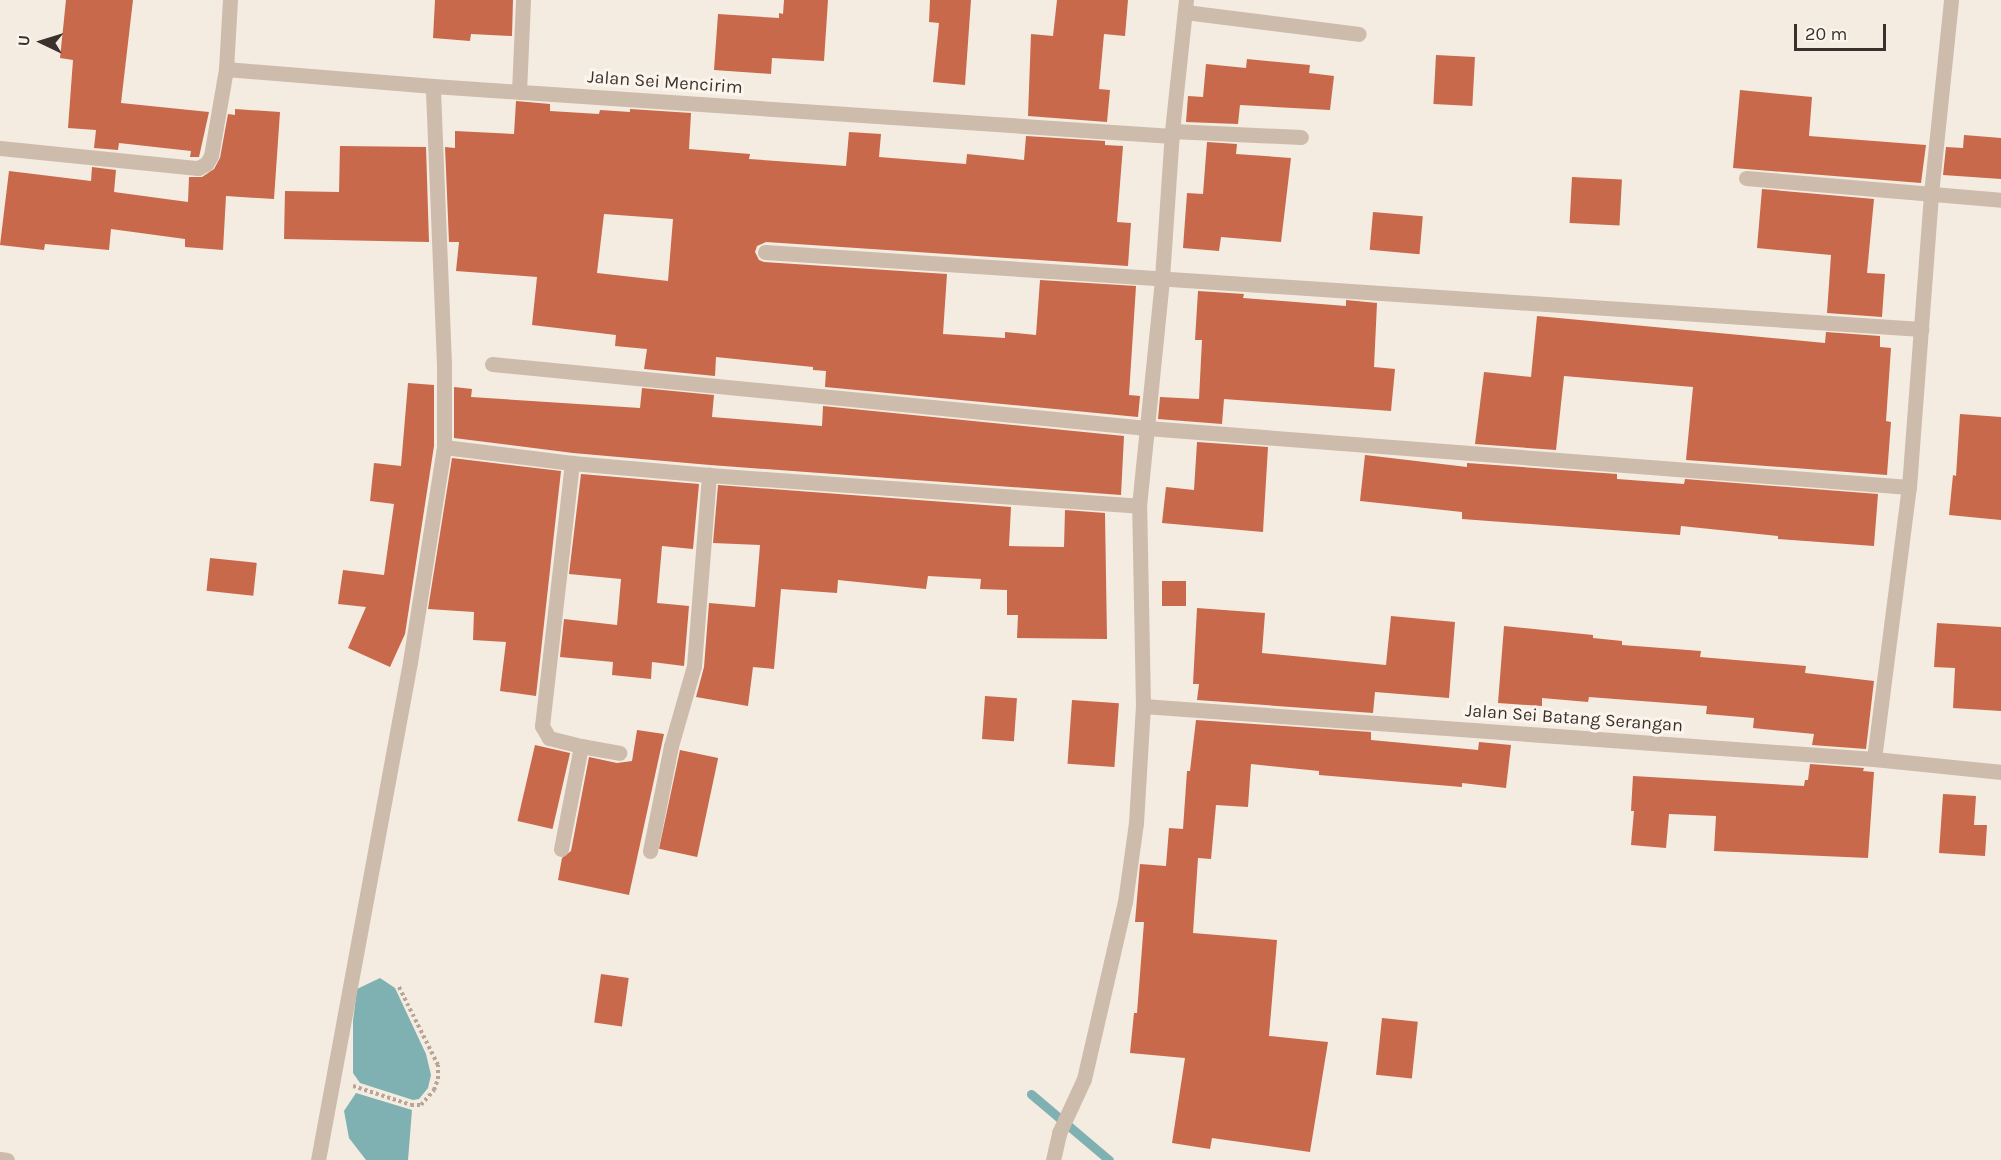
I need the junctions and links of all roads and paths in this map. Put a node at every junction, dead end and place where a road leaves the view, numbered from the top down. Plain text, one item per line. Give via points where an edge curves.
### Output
1 (230, 0) edge
2 (523, 0) edge
3 (1951, 0) edge
4 (1185, 6) edge
5 (1359, 34) dead end
6 (226, 69) junction
7 (433, 86) junction
8 (519, 92) junction
9 (1172, 134) junction
10 (1301, 137) dead end
11 (0, 148) edge
12 (1746, 178) dead end
13 (1931, 194) junction
14 (2001, 200) edge
15 (765, 252) dead end
16 (1162, 278) junction
17 (1921, 329) junction
18 (492, 364) dead end
19 (1147, 428) junction
20 (444, 447) junction
21 (572, 463) junction
22 (709, 475) junction
23 (1909, 487) junction
24 (1139, 506) junction
25 (1143, 706) junction
26 (581, 746) junction
27 (619, 753) dead end
28 (1874, 759) junction
29 (2001, 772) edge
30 (561, 849) dead end
31 (650, 851) dead end
32 (398, 985) dead end
33 (332, 1079) junction
34 (0, 1159) edge
35 (7, 1160) edge
36 (318, 1160) edge
37 (1053, 1160) edge

1 - 6 street
2 - 8 street
3 - 13 street
4 - 5 street
4 - 9 street
6 - 7 street, Jalan Sei Mencirim
6 - 11 street via 211,156 198,168
7 - 8 street, Jalan Sei Mencirim
7 - 20 street
8 - 9 street, Jalan Sei Mencirim
9 - 10 street, Jalan Sei Mencirim
9 - 16 street
12 - 13 street
13 - 14 street
13 - 17 street
15 - 16 street
16 - 17 street
16 - 19 street
17 - 23 street
18 - 19 street
19 - 23 street
19 - 24 street
20 - 21 street
20 - 33 street via 410,662
21 - 22 street
21 - 26 street via 543,726 549,738
22 - 24 street
22 - 31 street via 694,666 671,746
23 - 28 street
24 - 25 street
25 - 28 street, Jalan Sei Batang Serangan
25 - 37 street via 1136,824 1125,902 1084,1078 1059,1133
26 - 27 street
26 - 30 street
28 - 29 street, Jalan Sei Batang Serangan
32 - 33 path via 438,1065 438,1079 429,1098 421,1106 411,1105
33 - 36 street
34 - 35 street

